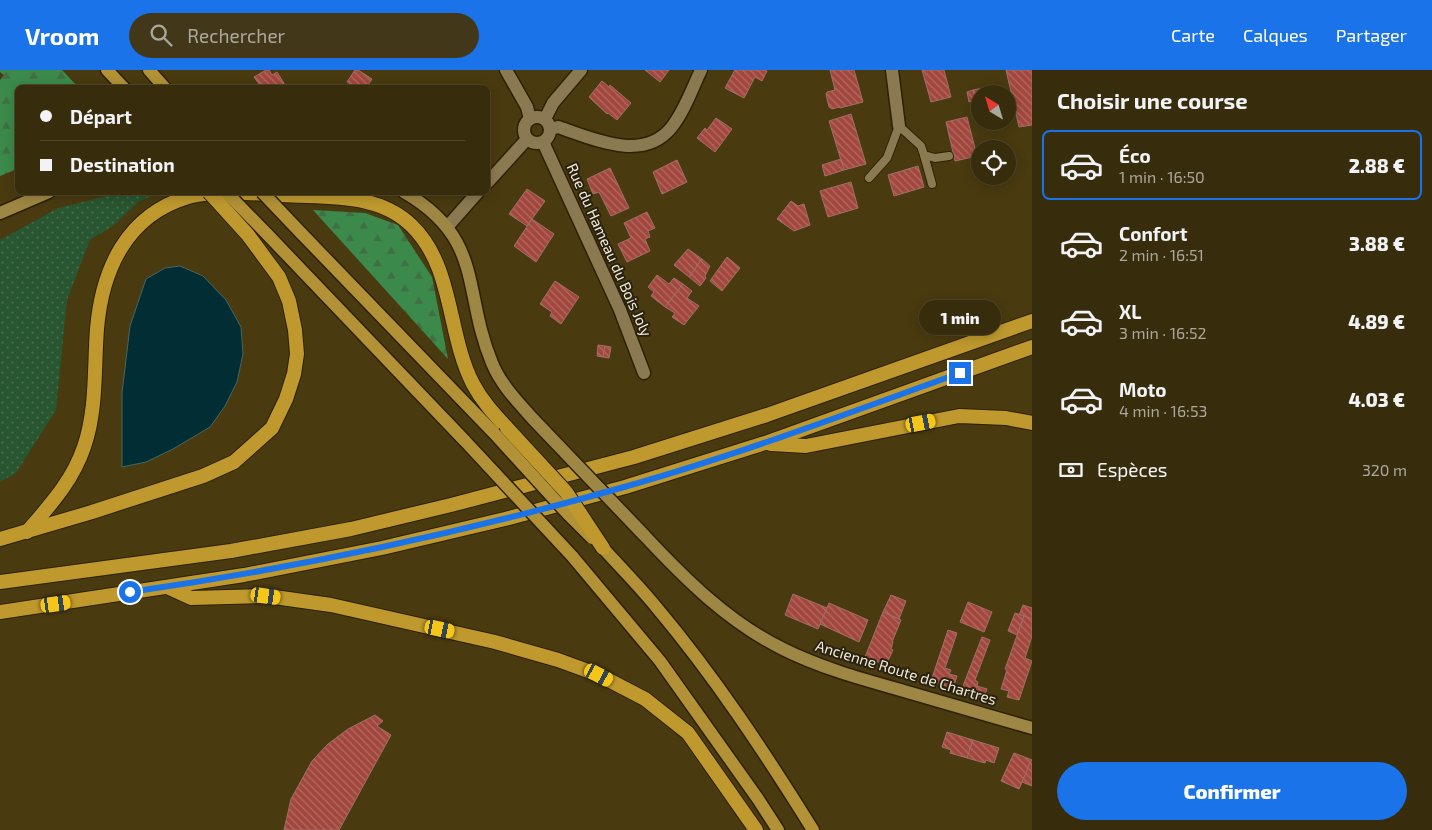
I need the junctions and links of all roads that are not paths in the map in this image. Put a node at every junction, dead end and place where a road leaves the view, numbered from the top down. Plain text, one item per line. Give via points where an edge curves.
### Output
1 (107, 70) edge
2 (149, 70) edge
3 (506, 70) edge
4 (581, 70) edge
5 (702, 70) edge
6 (892, 70) edge
7 (121, 85) edge
8 (162, 85) edge
9 (530, 119) junction
10 (547, 124) junction
11 (899, 126) junction
12 (527, 139) junction
13 (544, 142) junction
14 (924, 155) junction
15 (949, 156) dead end
16 (870, 178) dead end
17 (490, 180) edge
18 (932, 184) dead end
19 (42, 195) edge
20 (203, 195) edge
21 (212, 195) edge
22 (229, 195) edge
23 (265, 195) edge
24 (293, 195) edge
25 (408, 195) edge
26 (475, 195) edge
27 (0, 213) edge
28 (448, 226) junction
29 (1032, 321) edge
30 (1032, 347) edge
31 (644, 373) dead end
32 (1032, 423) edge
33 (500, 431) junction
34 (765, 443) junction
35 (27, 532) junction
36 (0, 539) edge
37 (603, 548) joint
38 (0, 582) edge
39 (167, 587) junction
40 (0, 612) edge
41 (1032, 728) edge
42 (756, 830) edge
43 (778, 830) edge
44 (813, 830) edge

1 - 7 main road
2 - 8 main road
3 - 9 street
4 - 10 street via 553,103
5 - 10 street via 670,130 653,141 632,147 620,146
6 - 11 street
9 - 10 street via 537,117
9 - 12 street via 524,130
10 - 13 street via 549,136
11 - 14 lane via 921,146
11 - 16 lane via 888,158
12 - 13 street via 535,143
12 - 17 street
13 - 31 street, Rue du Hameau du Bois Joly via 620,310
14 - 15 lane via 935,158
14 - 18 lane
19 - 27 main road
20 - 35 highway via 191,196 162,208 148,218 127,239 111,266 100,306 93,400 84,447 61,492
21 - 35 highway, bridge via 248,235 279,277 289,300 297,354 286,399 272,428 234,462 203,476
22 - 43 main road, bridge via 572,556 660,661
23 - 33 main road, bridge
24 - 33 highway via 341,198 379,205 394,212 421,235 439,271 461,354 473,384
25 - 28 main road, Ancienne Route de Chartres
26 - 28 street
28 - 41 main road, Ancienne Route de Chartres, bridge via 469,272 485,343 507,389 704,596 782,649 827,669
29 - 38 highway via 767,415 653,451 450,505 351,529 231,551
30 - 34 highway
32 - 34 highway via 959,416 806,446
33 - 37 highway, bridge via 566,492
34 - 39 highway via 625,487 505,519 382,548
35 - 36 highway
37 - 44 main road via 657,608 708,673 763,750
39 - 40 highway
39 - 42 highway via 191,598 266,596 331,605 495,642 599,675 645,699 688,734

